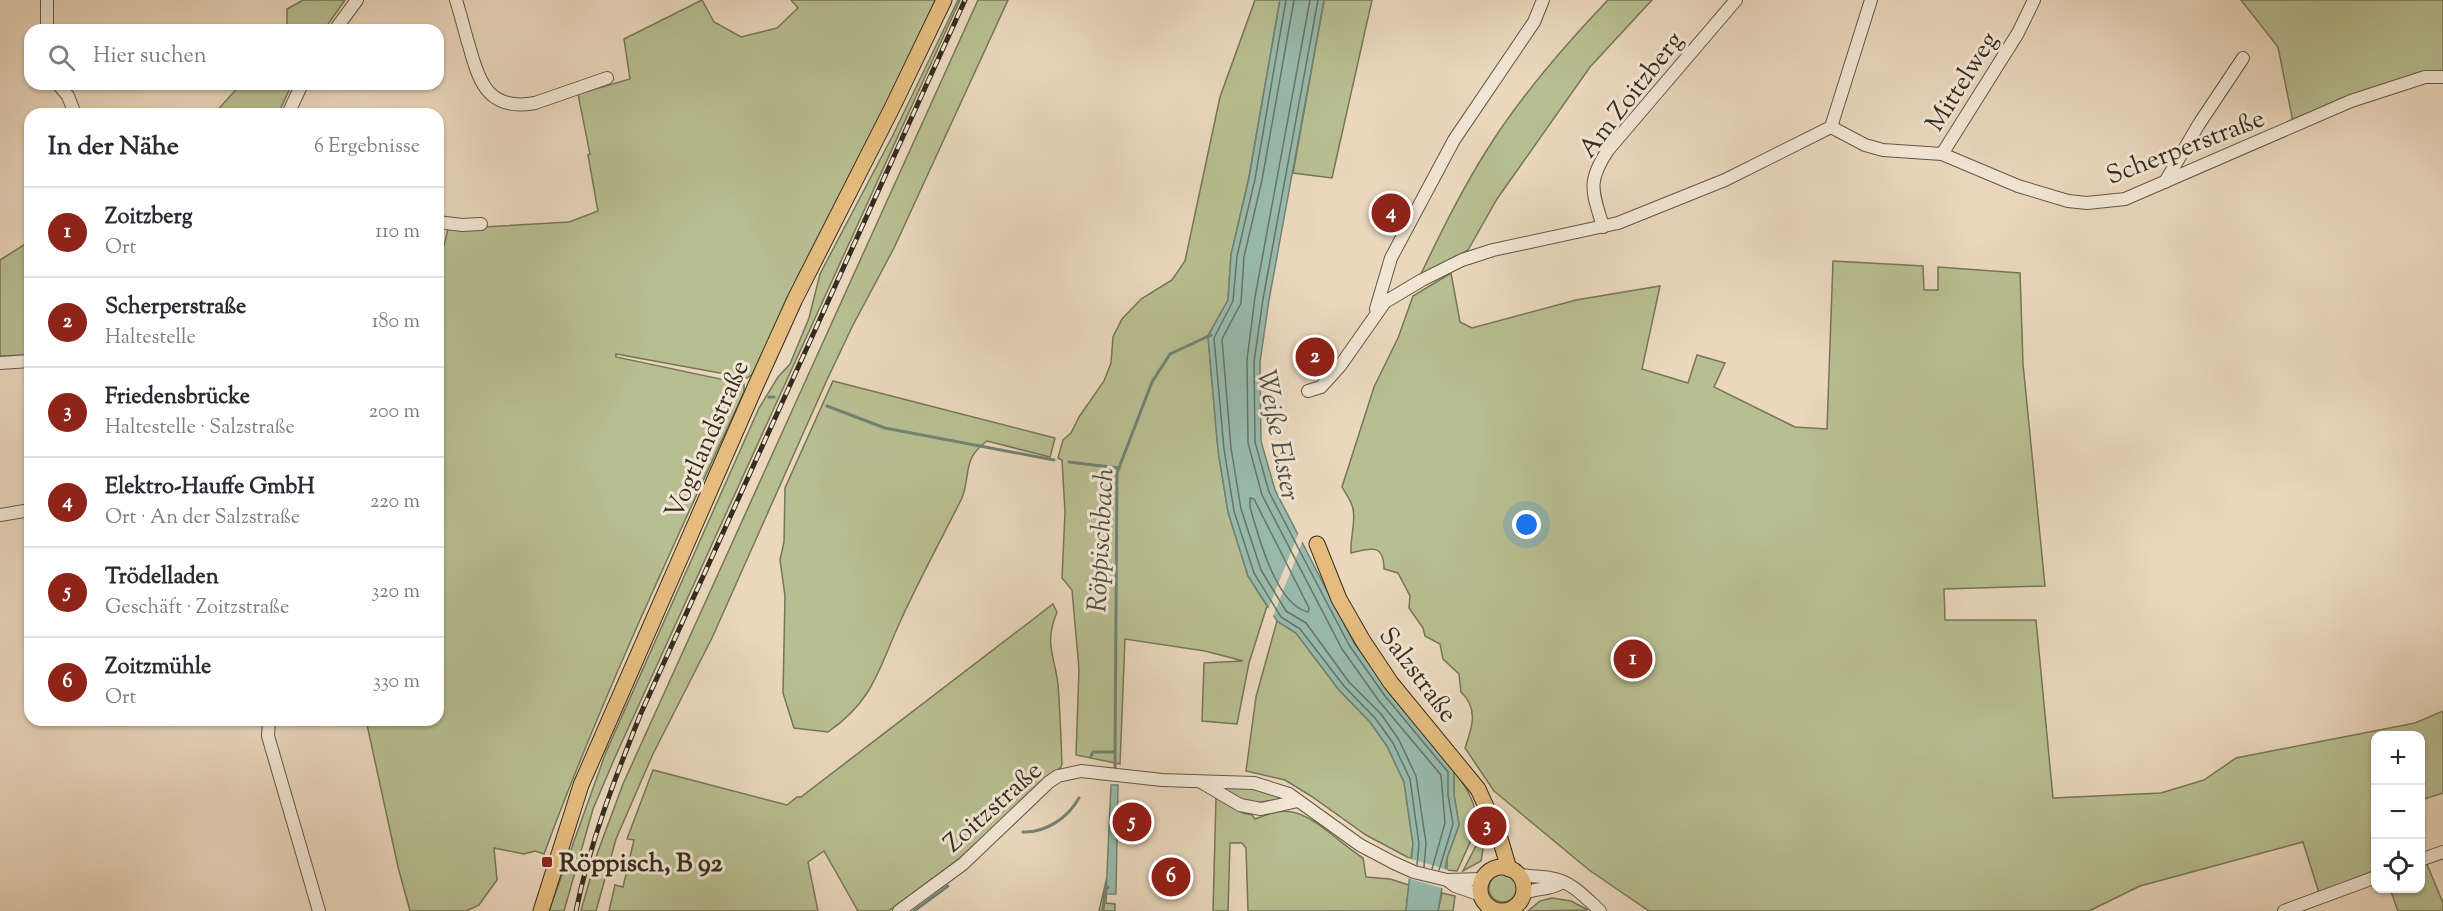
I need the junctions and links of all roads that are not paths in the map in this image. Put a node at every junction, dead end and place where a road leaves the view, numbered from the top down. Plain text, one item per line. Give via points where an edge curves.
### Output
1 (47, 0) edge
2 (357, 0) edge
3 (456, 0) edge
4 (944, 0) edge
5 (1543, 0) edge
6 (1736, 0) edge
7 (1871, 0) edge
8 (2034, 0) edge
9 (46, 24) edge
10 (339, 24) edge
11 (2243, 58) dead end
12 (2443, 77) edge
13 (607, 78) dead end
14 (63, 90) edge
15 (299, 90) edge
16 (73, 108) edge
17 (291, 108) edge
18 (1831, 127) junction
19 (1942, 154) junction
20 (2165, 182) junction
21 (444, 223) edge
22 (481, 224) dead end
23 (1603, 227) junction
24 (1375, 314) junction
25 (24, 361) edge
26 (0, 363) edge
27 (1308, 391) dead end
28 (24, 511) edge
29 (0, 514) edge
30 (1317, 544) dead end
31 (269, 726) edge
32 (1200, 782) junction
33 (1298, 801) junction
34 (2443, 852) edge
35 (2425, 859) edge
36 (1501, 873) junction
37 (2371, 879) edge
38 (1561, 883) junction
39 (1464, 884) junction
40 (1523, 894) junction
41 (1481, 895) junction
42 (1504, 910) edge
43 (319, 911) edge
44 (541, 911) edge
45 (899, 911) edge
46 (1600, 911) edge
47 (2284, 911) edge

1 - 9 street
2 - 10 street
3 - 13 street via 478,78 488,93 502,102 535,103
4 - 44 main road, Vogtlandstraße via 746,406 585,775
5 - 24 street via 1534,22 1454,140 1401,238 1383,278
6 - 23 street, Am Zoitzberg via 1595,169 1592,180
7 - 18 street
8 - 19 street, Mittelweg via 2018,33
11 - 20 street
12 - 20 street, Scherperstraße via 2425,77 2351,101
14 - 16 street
15 - 17 street
18 - 19 street, Scherperstraße via 1882,150
18 - 23 street via 1725,180
19 - 20 street, Scherperstraße via 2018,186 2068,201 2125,199
21 - 22 street
23 - 24 street via 1462,260 1392,298
24 - 27 street via 1340,366 1321,387
25 - 26 street
28 - 29 street
30 - 36 main road, Salzstraße via 1339,598 1363,641 1391,683 1486,803
31 - 43 street via 268,736
32 - 33 street, Zoitzstraße via 1254,783 1289,794
32 - 33 street, Zoitzstraße via 1240,805 1261,809
32 - 45 street, Zoitzstraße via 1081,771 1058,776 963,864
33 - 39 street, Zoitzstraße via 1369,850 1414,872 1447,880 1455,886
34 - 35 street
36 - 38 street via 1553,878
36 - 39 street, Zoitzstraße
36 - 40 main road via 1523,883
36 - 41 main road
37 - 47 street
38 - 40 street
38 - 46 street via 1575,888
39 - 41 street, Zoitzstraße
40 - 42 main road via 1518,904
41 - 42 main road via 1487,904

